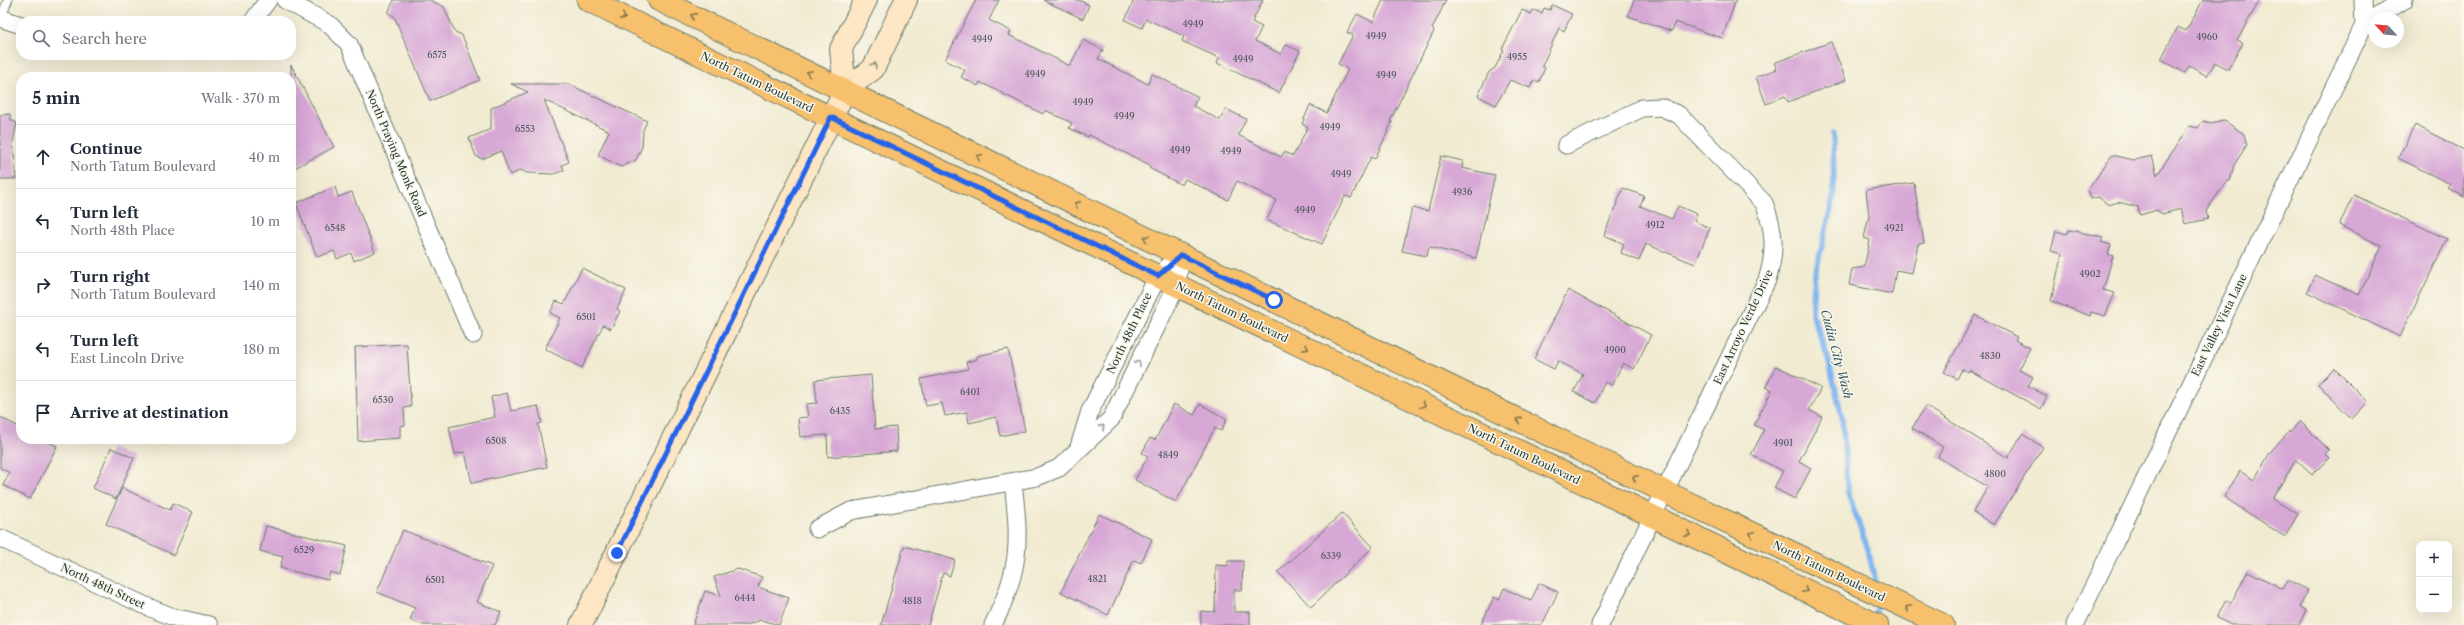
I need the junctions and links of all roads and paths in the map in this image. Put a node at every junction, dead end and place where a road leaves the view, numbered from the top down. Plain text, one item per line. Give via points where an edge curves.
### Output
1 (8, 0) edge
2 (268, 0) edge
3 (285, 0) edge
4 (588, 0) edge
5 (659, 0) edge
6 (866, 0) edge
7 (906, 0) edge
8 (2363, 0) edge
9 (2404, 0) edge
10 (2385, 12) edge
11 (2368, 13) edge
12 (257, 16) edge
13 (0, 18) edge
14 (16, 23) edge
15 (2368, 27) edge
16 (845, 90) junction
17 (831, 117) junction
18 (1566, 145) dead end
19 (1181, 255) junction
20 (1158, 276) junction
21 (1177, 285) junction
22 (474, 335) dead end
23 (1078, 452) junction
24 (1013, 482) junction
25 (1664, 492) junction
26 (1652, 517) junction
27 (817, 529) dead end
28 (0, 538) edge
29 (170, 621) edge
30 (209, 625) edge
31 (581, 625) edge
32 (993, 625) edge
33 (1600, 625) edge
34 (1877, 625) edge
35 (1943, 625) edge
36 (2075, 625) edge

1 - 13 lane
2 - 12 street
3 - 22 street, North Praying Monk Road via 329,24 349,44
4 -> 17 main road, North Tatum Boulevard
16 -> 5 main road, North Tatum Boulevard
6 - 16 main road via 841,49
16 -> 7 main road via 874,69
8 - 11 street, East Valley Vista Lane
9 - 10 street
13 - 14 street
15 - 36 street, East Valley Vista Lane
16 - 17 main road
19 -> 16 main road, North Tatum Boulevard
17 - 20 main road, North Tatum Boulevard
17 - 31 main road
18 - 25 street, East Arroyo Verde Drive via 1642,108 1661,108 1679,115 1764,203 1771,219 1774,259 1767,280
19 - 20 street, North 48th Place
19 - 21 street, North 48th Place
25 -> 19 main road, North Tatum Boulevard
20 - 21 main road, North Tatum Boulevard
20 - 23 street, North 48th Place via 1090,411
23 -> 21 street, North 48th Place via 1111,418
21 -> 26 main road, North Tatum Boulevard
23 - 24 street, North 48th Place via 1059,468 1037,477
24 - 27 street, North 48th Place via 851,511
24 - 32 street via 1018,529 1017,558 1007,596
25 - 26 street, East Arroyo Verde Drive
35 -> 25 main road, North Tatum Boulevard
26 - 33 street, East Arroyo Verde Drive
26 -> 34 main road, North Tatum Boulevard
28 - 29 street, North 48th Street
29 - 30 street, North 48th Street

